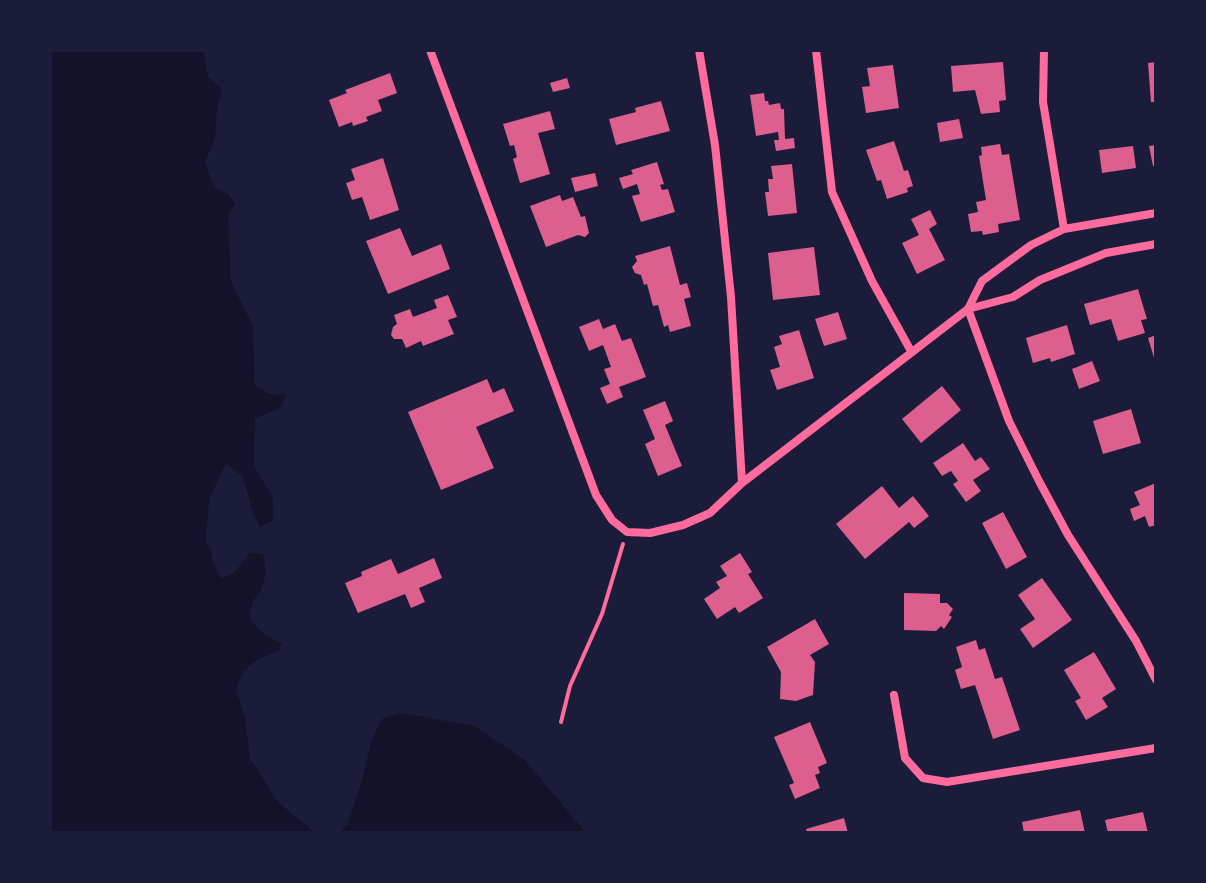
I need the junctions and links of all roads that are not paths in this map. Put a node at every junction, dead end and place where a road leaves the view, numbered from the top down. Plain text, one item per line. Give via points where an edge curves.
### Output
1 (430, 50) edge
2 (699, 50) edge
3 (816, 50) edge
4 (1044, 50) edge
5 (1156, 213) edge
6 (1064, 229) junction
7 (1156, 244) edge
8 (968, 309) junction
9 (911, 351) junction
10 (742, 483) junction
11 (1156, 680) edge
12 (894, 695) dead end
13 (1156, 748) edge

1 - 10 street via 596,495 612,520 627,532 683,525 710,513
2 - 10 street via 731,297
3 - 9 street via 832,192
4 - 6 street via 1043,102
5 - 6 street
6 - 8 street via 1031,245 982,281
7 - 8 street via 1106,253 1013,297
8 - 9 street
8 - 11 street via 1027,457
9 - 10 street
12 - 13 street via 905,758 923,778 947,782

